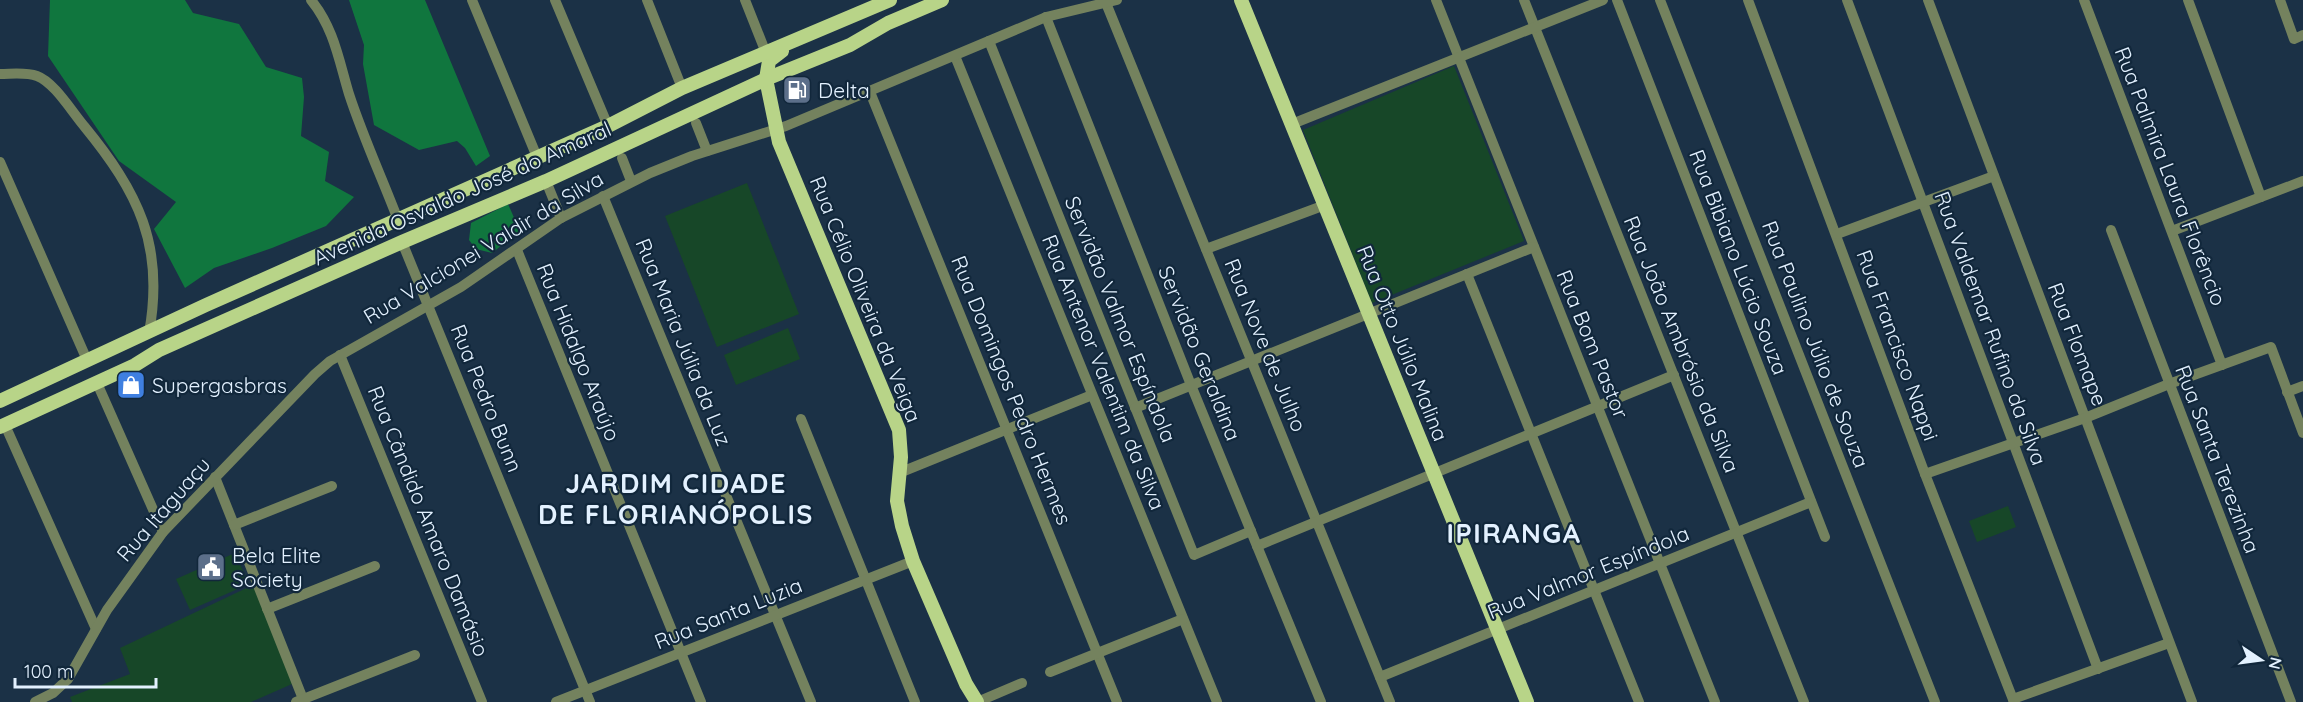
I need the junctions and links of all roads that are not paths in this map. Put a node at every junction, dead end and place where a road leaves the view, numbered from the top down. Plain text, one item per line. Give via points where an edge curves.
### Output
1 (311, 0) edge
2 (472, 0) edge
3 (555, 0) edge
4 (646, 0) edge
5 (745, 0) edge
6 (890, 0) edge
7 (926, 0) edge
8 (942, 0) edge
9 (1117, 0) edge
10 (1241, 0) edge
11 (1436, 0) edge
12 (1524, 0) edge
13 (1603, 0) edge
14 (1617, 0) edge
15 (1660, 0) edge
16 (1748, 0) edge
17 (1847, 0) edge
18 (1928, 0) edge
19 (2084, 0) edge
20 (2188, 0) edge
21 (2280, 0) edge
22 (1106, 3) junction
23 (1046, 17) junction
24 (888, 23) junction
25 (1534, 27) junction
26 (2298, 37) edge
27 (796, 41) junction
28 (989, 41) junction
29 (766, 53) junction
30 (955, 56) junction
31 (1458, 56) junction
32 (0, 74) edge
33 (766, 79) junction
34 (682, 88) junction
35 (870, 92) junction
36 (696, 123) dead end
37 (1292, 124) junction
38 (608, 126) junction
39 (657, 128) junction
40 (776, 129) junction
41 (707, 151) junction
42 (537, 157) junction
43 (622, 158) dead end
44 (0, 162) edge
45 (1994, 176) junction
46 (546, 181) junction
47 (631, 181) junction
48 (2303, 181) edge
49 (603, 196) junction
50 (2261, 197) junction
51 (1923, 202) junction
52 (1325, 206) junction
53 (561, 218) junction
54 (398, 220) junction
55 (2111, 230) dead end
56 (2172, 231) junction
57 (1837, 234) junction
58 (402, 242) junction
59 (1534, 247) junction
60 (1206, 249) junction
61 (517, 250) junction
62 (1467, 274) junction
63 (206, 305) junction
64 (429, 306) junction
65 (1369, 314) junction
66 (149, 333) junction
67 (159, 350) junction
68 (108, 351) junction
69 (340, 354) junction
70 (87, 360) junction
71 (1251, 361) junction
72 (2222, 365) junction
73 (1674, 375) junction
74 (97, 383) junction
75 (2169, 384) junction
76 (1191, 385) junction
77 (2303, 386) edge
78 (2287, 392) junction
79 (70, 395) junction
80 (1092, 395) junction
81 (0, 401) edge
82 (1597, 406) junction
83 (1136, 408) junction
84 (801, 418) dead end
85 (2085, 418) junction
86 (3, 426) edge
87 (1007, 429) junction
88 (2303, 433) edge
89 (1531, 434) junction
90 (2013, 443) junction
91 (899, 472) junction
92 (1434, 473) junction
93 (1925, 474) junction
94 (214, 477) junction
95 (332, 486) dead end
96 (1811, 502) junction
97 (1316, 521) junction
98 (234, 525) junction
99 (1251, 531) junction
100 (163, 532) junction
101 (1736, 532) junction
102 (1825, 537) dead end
103 (1257, 546) junction
104 (914, 561) junction
105 (1660, 564) junction
106 (375, 566) dead end
107 (866, 579) junction
108 (1594, 590) junction
109 (267, 609) junction
110 (775, 615) junction
111 (1183, 618) junction
112 (96, 629) junction
113 (1497, 630) junction
114 (2169, 643) junction
115 (681, 653) junction
116 (1097, 653) junction
117 (415, 655) dead end
118 (2098, 669) junction
119 (1050, 672) dead end
120 (1380, 677) junction
121 (1022, 683) dead end
122 (586, 690) junction
123 (299, 701) edge
124 (2014, 701) edge
125 (35, 702) edge
126 (482, 702) edge
127 (556, 702) edge
128 (590, 702) edge
129 (701, 702) edge
130 (811, 702) edge
131 (915, 702) edge
132 (977, 702) edge
133 (1117, 702) edge
134 (1217, 702) edge
135 (1322, 702) edge
136 (1390, 702) edge
137 (1527, 702) edge
138 (1639, 702) edge
139 (1715, 702) edge
140 (1804, 702) edge
141 (1935, 702) edge
142 (2192, 702) edge
143 (2291, 702) edge

1 - 54 street via 338,48 350,94
2 - 42 street
3 - 38 street
4 - 34 street
5 - 29 street
6 - 27 main road, Avenida Osvaldo José do Amaral
7 - 24 main road via 898,13
8 - 24 main road, Avenida Osvaldo José do Amaral
9 - 22 street, Rua Valcionei Valdir da Silva
10 - 37 main road, Rua Otto Júlio Malina
11 - 31 street, Rua Bom Pastor
12 - 25 street, Rua João Ambrósio da Silva
13 - 25 street
14 - 96 street, Rua Bibiano Lúcio Souza
15 - 141 street, Rua Paulino Júlio de Souza
16 - 57 street, Rua Francisco Nappi
17 - 51 street, Rua Valdemar Rufino da Silva
18 - 45 street, Rua Flomape
19 - 56 street, Rua Palmira Laura Florêncio
20 - 50 street
21 - 26 street
22 - 23 street, Rua Valcionei Valdir da Silva
22 - 60 street, Rua Nove de Julho
23 - 28 street, Rua Valcionei Valdir da Silva
23 - 76 street, Servidão Geraldina
24 - 33 main road, Avenida Osvaldo José do Amaral via 850,45
25 - 31 street
25 - 73 street, Rua João Ambrósio da Silva
27 - 29 main road, Avenida Osvaldo José do Amaral
27 - 33 main road via 771,58
28 - 30 street, Rua Valcionei Valdir da Silva
28 - 83 street, Servidão Valmor Espíndola
29 - 34 main road, Avenida Osvaldo José do Amaral
30 - 35 street, Rua Valcionei Valdir da Silva
30 - 80 street, Rua Antenor Valentim da Silva
31 - 37 street
31 - 59 street, Rua Bom Pastor
32 - 66 street via 28,74 44,80 125,182 141,213 151,249 154,289
33 - 39 main road, Avenida Osvaldo José do Amaral
33 - 40 main road, Rua Célio Oliveira da Veiga
34 - 38 main road, Avenida Osvaldo José do Amaral
34 - 39 main road via 643,114 643,126
35 - 40 street, Rua Valcionei Valdir da Silva
35 - 87 street, Rua Domingos Pedro Hermes
36 - 41 street
37 - 52 main road, Rua Otto Júlio Malina
38 - 42 main road, Avenida Osvaldo José do Amaral
39 - 46 main road, Avenida Osvaldo José do Amaral
40 - 41 street, Rua Valcionei Valdir da Silva
40 - 91 main road, Rua Célio Oliveira da Veiga via 898,430 902,448
41 - 47 street, Rua Valcionei Valdir da Silva
42 - 54 main road, Avenida Osvaldo José do Amaral
43 - 47 street
44 - 70 street
45 - 51 street
45 - 85 street, Rua Flomape
46 - 53 street
46 - 58 main road, Avenida Osvaldo José do Amaral
47 - 49 street, Rua Valcionei Valdir da Silva
48 - 50 street
49 - 53 street, Rua Valcionei Valdir da Silva
49 - 110 street, Rua Maria Júlia da Luz
50 - 56 street
51 - 57 street
51 - 90 street, Rua Valdemar Rufino da Silva
52 - 60 street
52 - 65 main road, Rua Otto Júlio Malina
53 - 61 street, Rua Valcionei Valdir da Silva
54 - 63 main road, Avenida Osvaldo José do Amaral
55 - 75 street, Rua Santa Terezinha
56 - 72 street, Rua Palmira Laura Florêncio
57 - 93 street, Rua Francisco Nappi
58 - 64 street, Rua Pedro Bunn
58 - 67 main road, Avenida Osvaldo José do Amaral
59 - 62 street
59 - 82 street, Rua Bom Pastor
60 - 71 street, Rua Nove de Julho
61 - 64 street, Rua Valcionei Valdir da Silva
61 - 115 street, Rua Hidalgo Araújo
62 - 65 street
62 - 89 street
63 - 66 main road, Avenida Osvaldo José do Amaral
63 - 67 main road via 216,314 212,321 178,336
64 - 69 street, Rua Valcionei Valdir da Silva
64 - 122 street, Rua Pedro Bunn
65 - 71 street
65 - 92 main road, Rua Otto Júlio Malina
66 - 68 main road, Avenida Osvaldo José do Amaral
67 - 74 main road, Avenida Osvaldo José do Amaral
68 - 70 main road, Avenida Osvaldo José do Amaral
68 - 79 main road via 66,375 62,387
69 - 94 street, Rua Itaguaçu via 315,374
69 - 126 street, Rua Cândido Amaro Damásio
70 - 81 main road, Avenida Osvaldo José do Amaral
71 - 76 street
71 - 97 street, Rua Nove de Julho
72 - 75 street
72 - 78 street via 2271,347
73 - 82 street
73 - 101 street, Rua João Ambrósio da Silva
74 - 79 main road, Avenida Osvaldo José do Amaral
74 - 100 street
75 - 85 street
75 - 143 street, Rua Santa Terezinha
76 - 83 street
76 - 99 street, Servidão Geraldina
77 - 78 street
78 - 88 street
79 - 86 main road, Avenida Osvaldo José do Amaral
80 - 87 street
80 - 111 street, Rua Antenor Valentim da Silva
82 - 89 street
82 - 105 street, Rua Bom Pastor
83 - 99 street, Servidão Valmor Espíndola via 1194,555
84 - 107 street
85 - 90 street
85 - 114 street, Rua Flomape
86 - 112 street
87 - 91 street
87 - 116 street, Rua Domingos Pedro Hermes
89 - 92 street
89 - 108 street
90 - 93 street
90 - 118 street, Rua Valdemar Rufino da Silva
91 - 104 main road, Rua Célio Oliveira da Veiga via 898,508
92 - 97 street
92 - 113 main road, Rua Otto Júlio Malina
93 - 124 street, Rua Francisco Nappi
94 - 98 street
94 - 100 street, Rua Itaguaçu
95 - 98 street
96 - 101 street, Rua Valmor Espíndola
96 - 102 street, Rua Bibiano Lúcio Souza
97 - 103 street
97 - 120 street, Rua Nove de Julho
98 - 109 street
99 - 103 street, Servidão Geraldina
100 - 112 street, Rua Itaguaçu
101 - 105 street, Rua Valmor Espíndola
101 - 140 street, Rua João Ambrósio da Silva
103 - 135 street, Servidão Geraldina
104 - 107 street, Rua Santa Luzia
104 - 132 main road, Rua Célio Oliveira da Veiga
105 - 108 street, Rua Valmor Espíndola
105 - 139 street, Rua Bom Pastor
106 - 109 street
107 - 110 street, Rua Santa Luzia
107 - 131 street
108 - 113 street, Rua Valmor Espíndola
108 - 138 street
109 - 123 street
110 - 115 street, Rua Santa Luzia
110 - 130 street, Rua Maria Júlia da Luz
111 - 116 street
111 - 134 street, Rua Antenor Valentim da Silva
112 - 125 street, Rua Itaguaçu via 68,679
113 - 120 street, Rua Valmor Espíndola
113 - 137 main road, Rua Otto Júlio Malina
114 - 118 street
114 - 142 street, Rua Flomape
115 - 122 street, Rua Santa Luzia
115 - 129 street, Rua Hidalgo Araújo
116 - 119 street
116 - 133 street, Rua Domingos Pedro Hermes
117 - 123 street
118 - 124 street
120 - 136 street, Rua Nove de Julho
121 - 132 street
122 - 127 street, Rua Santa Luzia
122 - 128 street, Rua Pedro Bunn

